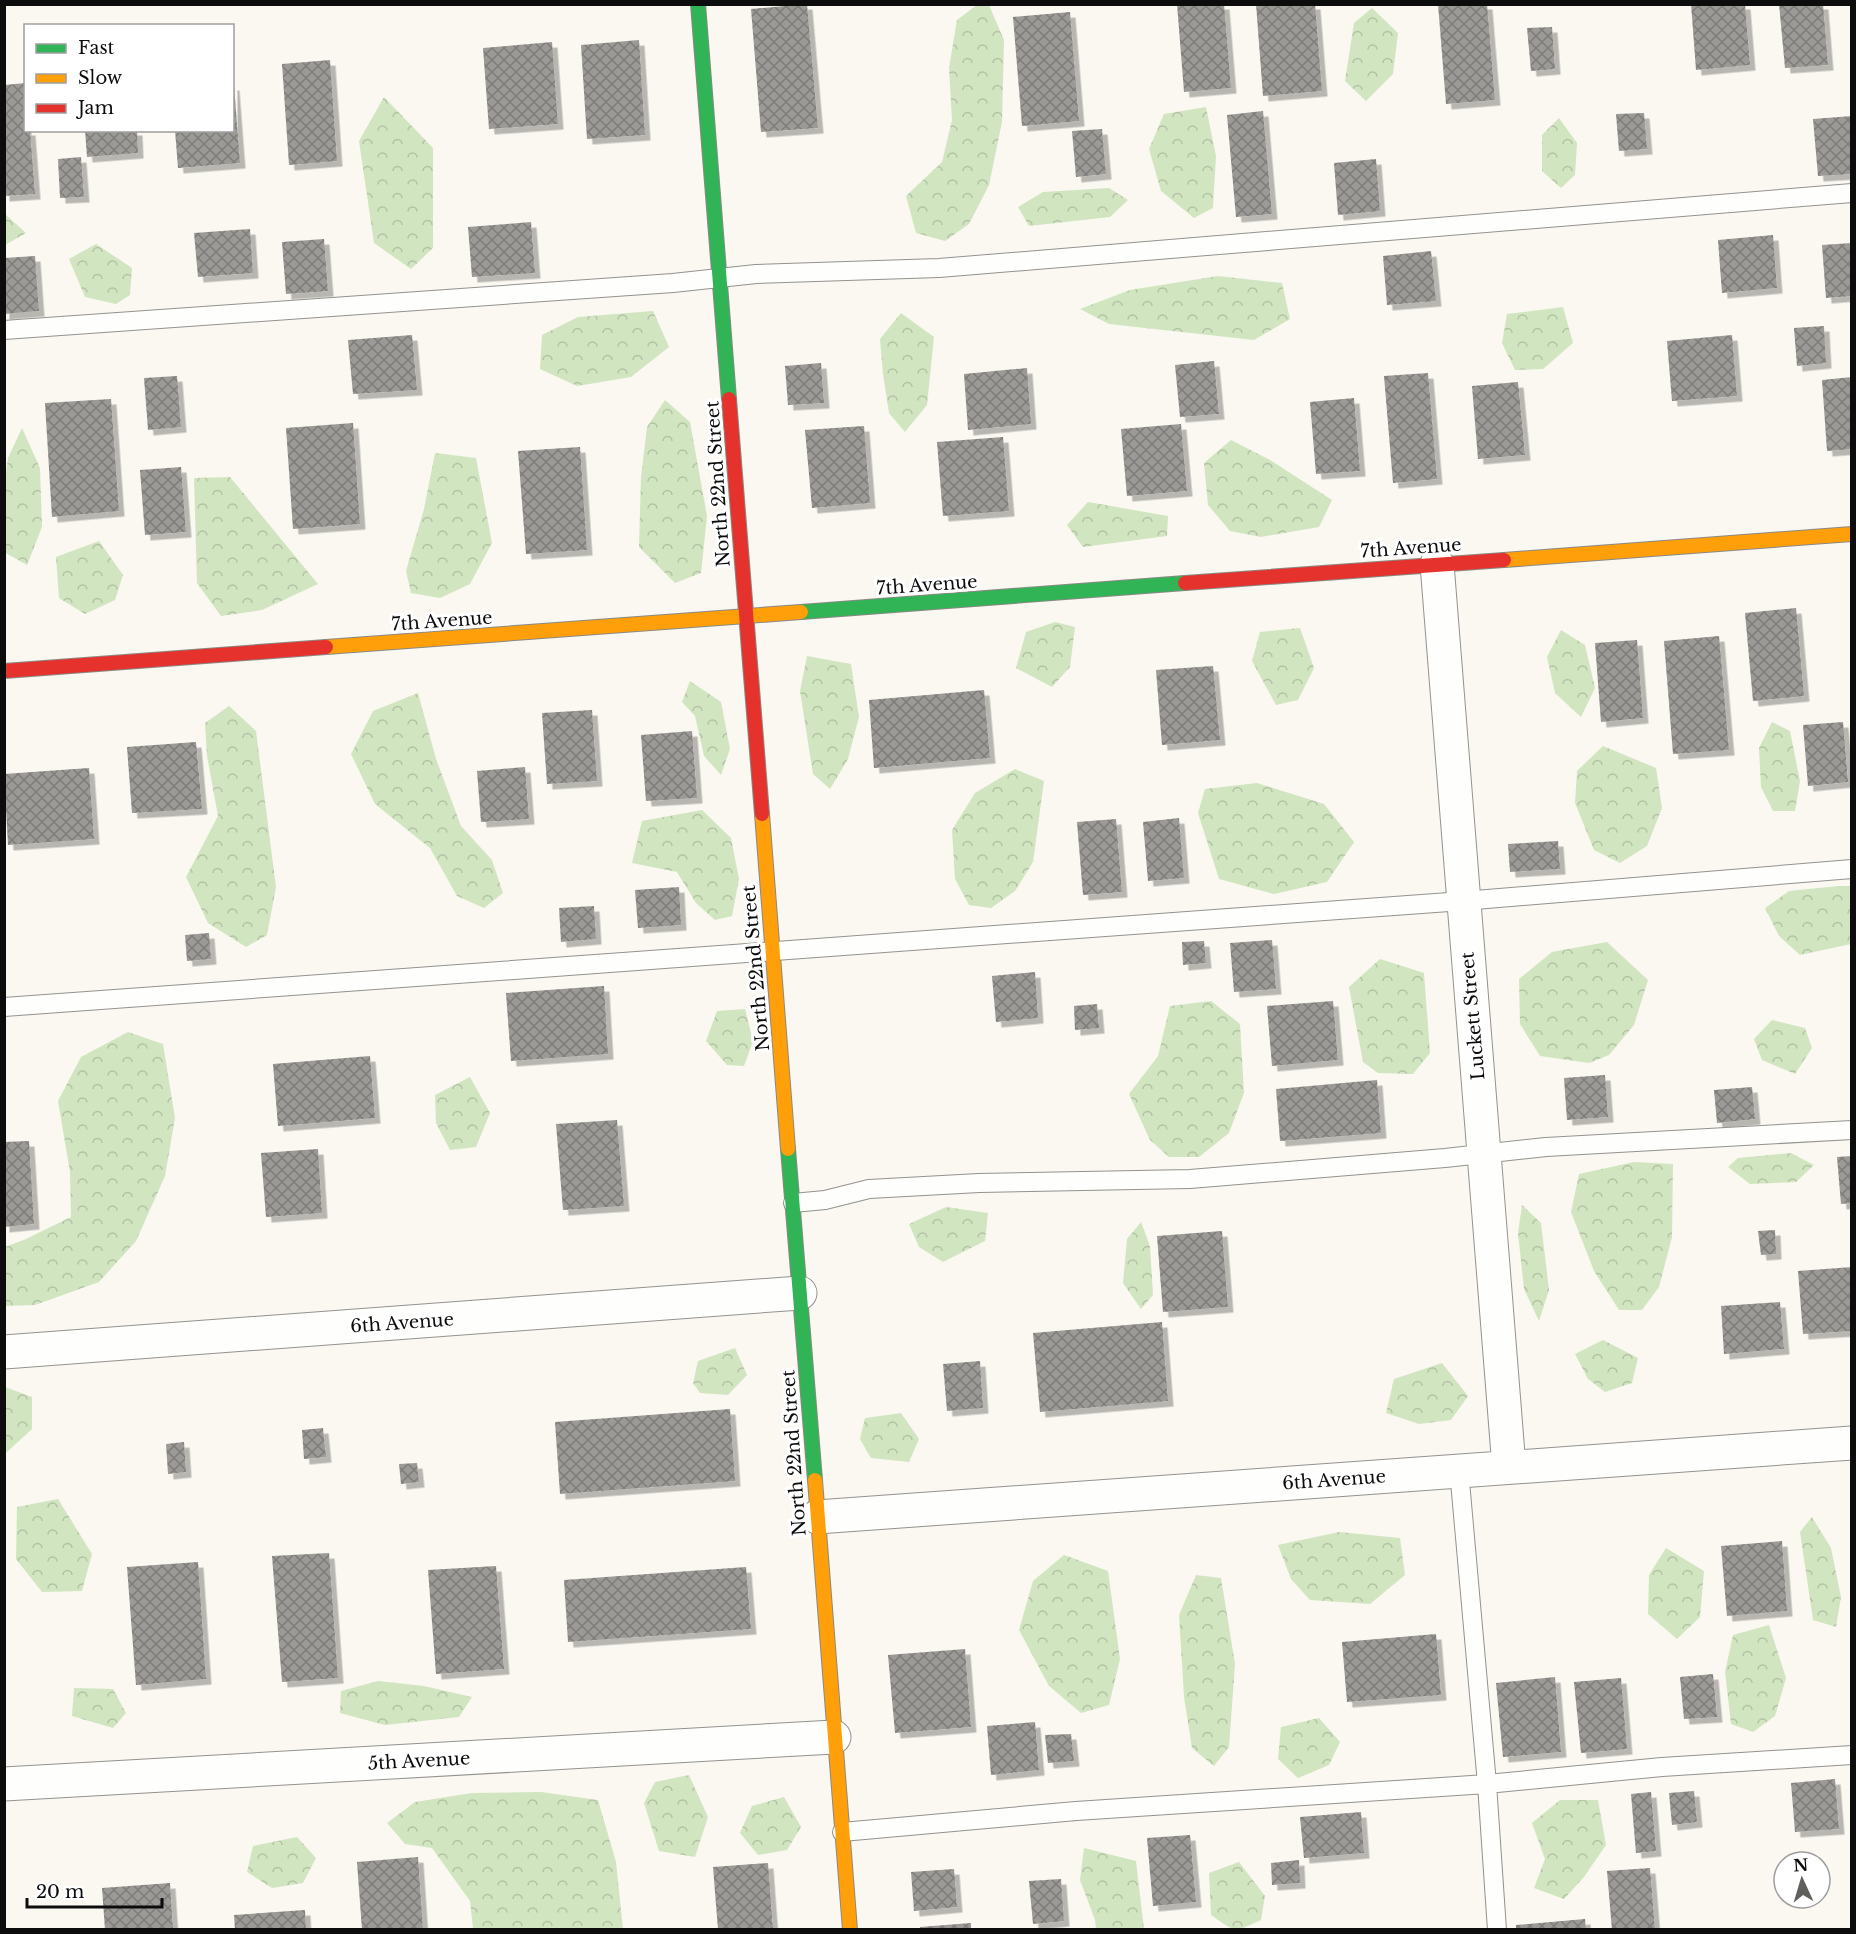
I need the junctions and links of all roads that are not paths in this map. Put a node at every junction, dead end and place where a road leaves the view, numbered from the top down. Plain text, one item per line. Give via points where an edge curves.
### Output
1 (698, 4) edge
2 (1851, 193) edge
3 (720, 277) junction
4 (4, 330) edge
5 (1851, 534) edge
6 (1437, 564) junction
7 (747, 616) junction
8 (4, 671) edge
9 (1851, 869) edge
10 (1463, 901) junction
11 (773, 952) junction
12 (4, 1006) edge
13 (1851, 1130) edge
14 (1484, 1154) junction
15 (793, 1203) junction
16 (800, 1293) junction
17 (4, 1352) edge
18 (1851, 1443) edge
19 (1509, 1467) junction
20 (1459, 1470) junction
21 (817, 1517) junction
22 (834, 1737) junction
23 (1851, 1755) edge
24 (4, 1784) edge
25 (1487, 1784) junction
26 (842, 1832) junction
27 (850, 1929) edge
28 (1497, 1929) edge

1 - 3 street, North 22nd Street
2 - 3 lane via 939,268
3 - 4 lane
3 - 7 street, North 22nd Street
5 - 6 street, 7th Avenue
6 - 7 street, 7th Avenue
6 - 10 street, Luckett Street
7 - 8 street, 7th Avenue
7 - 11 street, North 22nd Street
9 - 10 lane
10 - 11 lane
10 - 14 street, Luckett Street
11 - 12 lane
11 - 15 street, North 22nd Street
13 - 14 lane
14 - 15 lane via 1190,1179 869,1189
14 - 19 street, Luckett Street
15 - 16 street, North 22nd Street
16 - 17 street, 6th Avenue
16 - 21 street, North 22nd Street
18 - 19 street, 6th Avenue
19 - 20 street, 6th Avenue
20 - 21 street, 6th Avenue
20 - 25 lane
21 - 22 street, North 22nd Street
22 - 24 street, 5th Avenue
22 - 26 street, North 22nd Street
23 - 25 lane via 1662,1767
25 - 26 lane via 1076,1811
25 - 28 lane
26 - 27 street, North 22nd Street

